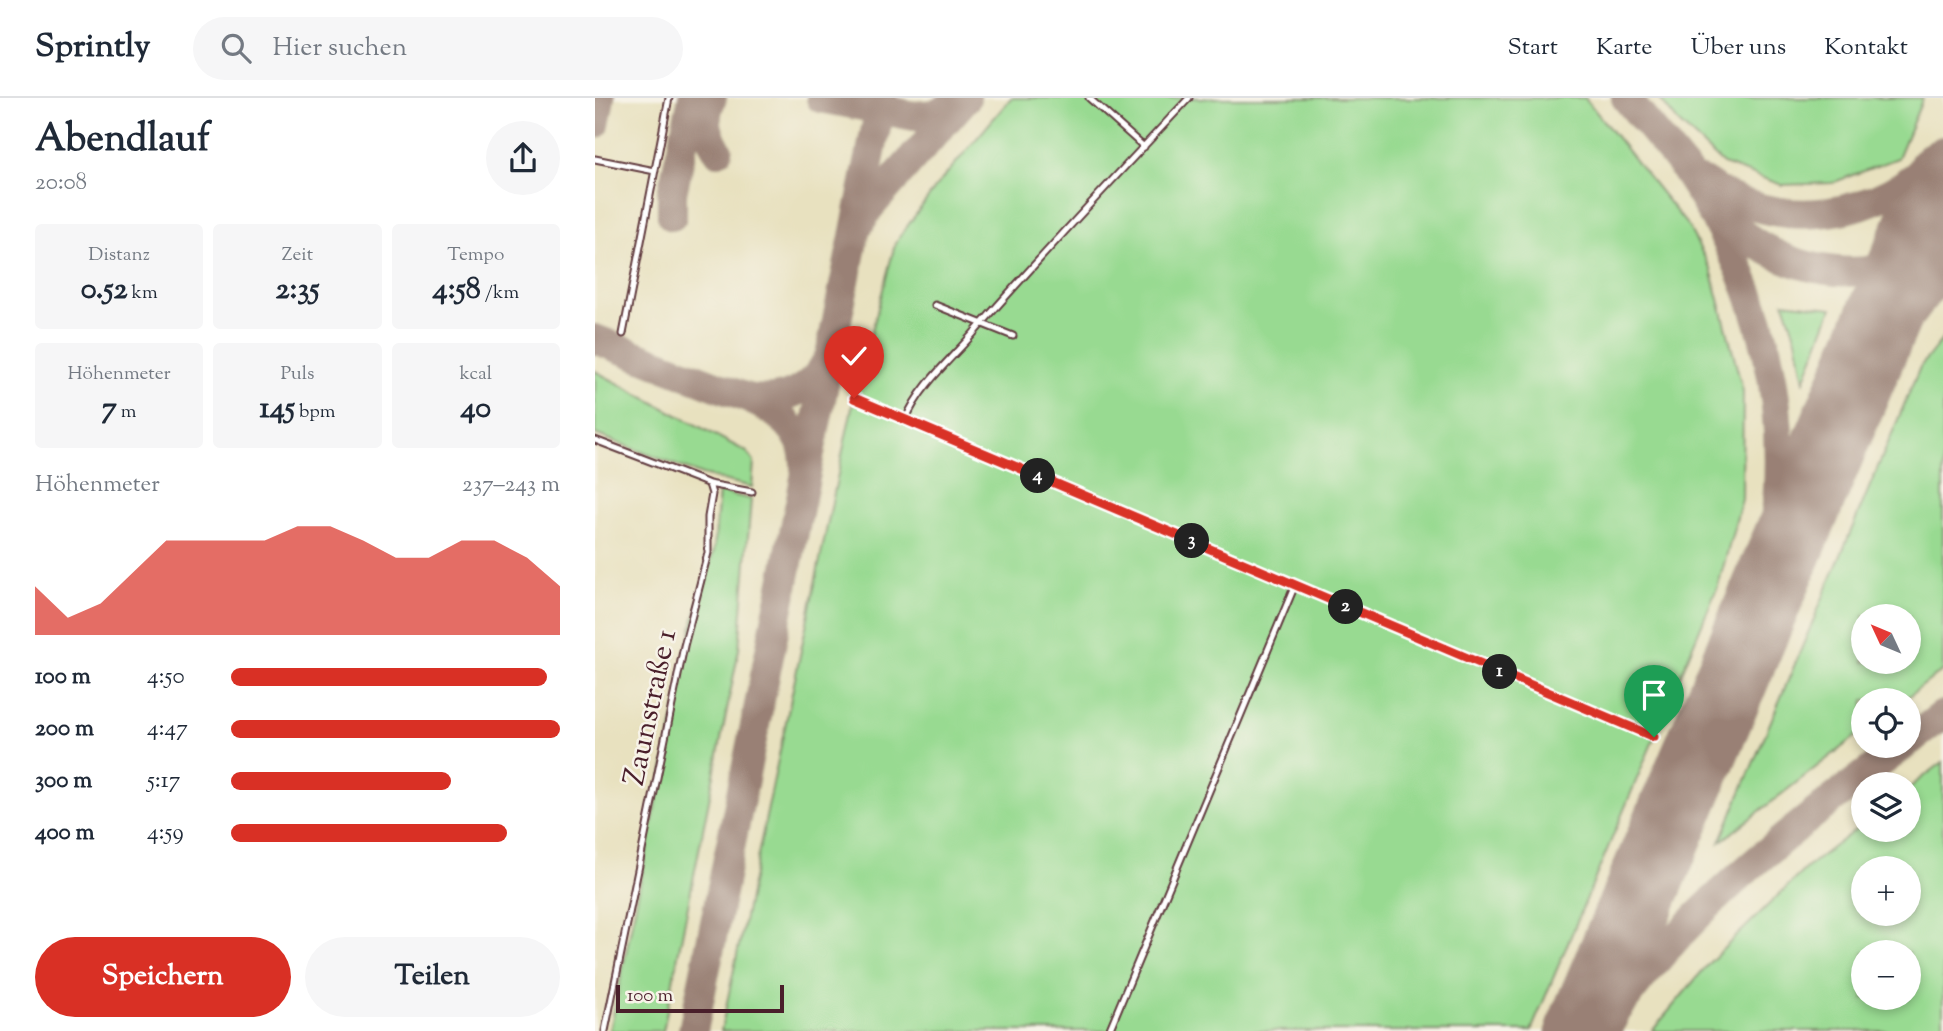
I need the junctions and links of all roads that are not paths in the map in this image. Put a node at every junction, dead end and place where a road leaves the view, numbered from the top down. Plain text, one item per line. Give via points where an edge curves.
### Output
1 (669, 98) edge
2 (1089, 98) edge
3 (1189, 98) edge
4 (1144, 147) junction
5 (595, 159) edge
6 (655, 171) junction
7 (935, 305) dead end
8 (982, 324) junction
9 (623, 334) dead end
10 (1013, 337) dead end
11 (854, 398) dead end
12 (906, 419) junction
13 (595, 440) edge
14 (709, 484) junction
15 (752, 492) dead end
16 (1295, 585) junction
17 (1654, 737) dead end
18 (605, 1031) edge
19 (1109, 1031) edge

1 - 6 lane
2 - 4 lane
3 - 4 lane
4 - 8 lane
5 - 6 lane
6 - 9 lane
7 - 8 lane
8 - 10 lane
8 - 12 lane via 911,406
11 - 12 lane
12 - 16 lane
13 - 14 lane
14 - 15 lane
14 - 18 lane, Zaunstraße 1 via 708,553 684,646
16 - 17 lane
16 - 19 lane

